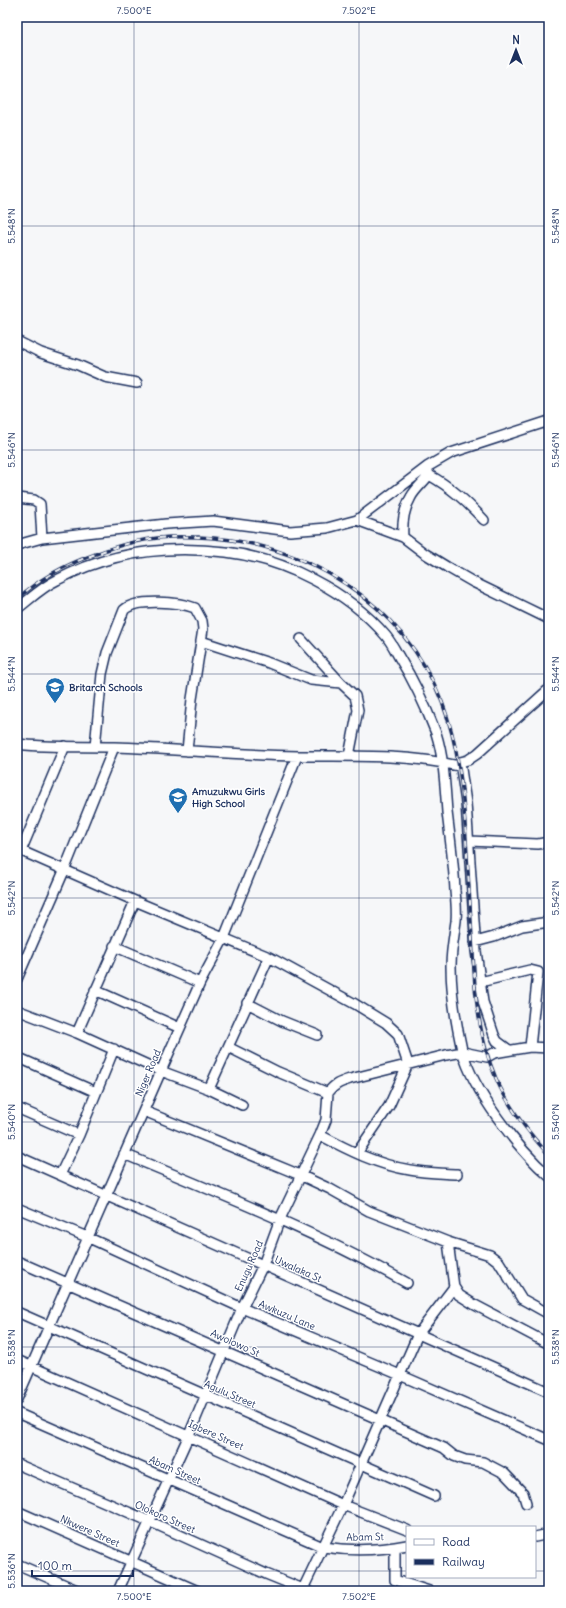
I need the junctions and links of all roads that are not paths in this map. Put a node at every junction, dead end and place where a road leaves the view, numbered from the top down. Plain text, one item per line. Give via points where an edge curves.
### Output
1 (17, 341) edge
2 (137, 383) dead end
3 (549, 421) edge
4 (428, 471) junction
5 (17, 498) edge
6 (357, 520) junction
7 (484, 520) dead end
8 (403, 537) junction
9 (42, 538) junction
10 (17, 545) edge
11 (17, 610) edge
12 (549, 619) edge
13 (301, 639) dead end
14 (201, 641) junction
15 (341, 682) junction
16 (549, 689) edge
17 (17, 744) edge
18 (65, 746) junction
19 (95, 747) junction
20 (114, 747) junction
21 (187, 750) junction
22 (296, 756) junction
23 (348, 756) junction
24 (442, 762) junction
25 (460, 762) junction
26 (469, 841) junction
27 (549, 842) edge
28 (19, 850) edge
29 (64, 871) junction
30 (135, 901) junction
31 (549, 922) edge
32 (224, 938) junction
33 (475, 942) junction
34 (114, 946) junction
35 (269, 957) junction
36 (17, 979) edge
37 (480, 982) junction
38 (200, 983) junction
39 (95, 990) junction
40 (247, 1003) junction
41 (17, 1010) edge
42 (180, 1028) junction
43 (77, 1033) junction
44 (317, 1035) dead end
45 (228, 1047) junction
46 (530, 1047) junction
47 (549, 1048) edge
48 (114, 1049) junction
49 (509, 1050) junction
50 (463, 1052) junction
51 (17, 1057) edge
52 (408, 1064) junction
53 (160, 1071) junction
54 (209, 1089) junction
55 (96, 1092) junction
56 (328, 1093) junction
57 (242, 1106) dead end
58 (17, 1108) edge
59 (144, 1111) junction
60 (79, 1135) junction
61 (320, 1136) junction
62 (357, 1153) junction
63 (124, 1154) junction
64 (17, 1156) edge
65 (457, 1174) dead end
66 (60, 1175) junction
67 (300, 1175) junction
68 (549, 1176) edge
69 (106, 1196) junction
70 (17, 1208) edge
71 (280, 1219) junction
72 (87, 1237) junction
73 (448, 1242) junction
74 (17, 1261) edge
75 (263, 1265) junction
76 (68, 1282) junction
77 (407, 1283) dead end
78 (454, 1287) junction
79 (242, 1308) junction
80 (17, 1312) edge
81 (549, 1314) edge
82 (50, 1326) junction
83 (418, 1334) junction
84 (549, 1344) edge
85 (224, 1350) junction
86 (17, 1360) edge
87 (32, 1366) junction
88 (400, 1375) junction
89 (549, 1392) edge
90 (204, 1395) junction
91 (17, 1399) edge
92 (17, 1413) edge
93 (380, 1419) junction
94 (189, 1435) junction
95 (549, 1440) edge
96 (362, 1463) junction
97 (17, 1464) edge
98 (169, 1479) junction
99 (434, 1496) dead end
100 (526, 1503) dead end
101 (343, 1505) junction
102 (17, 1511) edge
103 (151, 1522) junction
104 (406, 1530) edge
105 (549, 1534) edge
106 (536, 1536) edge
107 (406, 1545) edge
108 (323, 1547) junction
109 (395, 1547) junction
110 (132, 1562) junction
111 (17, 1564) edge
112 (305, 1590) edge
113 (79, 1591) edge
114 (118, 1591) edge
115 (198, 1591) edge
116 (429, 1591) edge

1 - 2 street via 41,353 105,377
3 - 4 street via 451,453
4 - 6 street
4 - 7 street via 460,495
4 - 8 street via 411,497 402,524
5 - 9 street via 34,500 40,504
6 - 8 street
6 - 9 street via 327,528 290,531 213,521
8 - 12 street via 454,571
9 - 10 street
11 - 24 street via 55,580 84,567 128,554 164,550 206,550 264,560 318,582 356,607 387,637 414,681 436,735
13 - 15 street
14 - 15 street via 311,680
14 - 19 street via 202,621 195,608 161,603 137,603 127,607 106,653
14 - 21 street
15 - 23 street via 358,702
16 - 25 street via 477,754
17 - 18 street
18 - 19 street
18 - 28 street
19 - 20 street
20 - 21 street
20 - 29 street
21 - 22 street
22 - 23 street
22 - 32 street, Niger Road
23 - 24 street
24 - 25 street via 459,766
24 - 50 street via 455,888 456,918 451,966
25 - 26 street
26 - 27 street via 538,844
26 - 33 street
28 - 29 street
29 - 30 street
29 - 36 street
30 - 32 street
30 - 34 street
31 - 33 street via 522,926
32 - 35 street
32 - 38 street, Niger Road
33 - 37 street
34 - 38 street
34 - 39 street
35 - 40 street
35 - 52 street via 386,1023 398,1034
37 - 46 street via 530,970 538,972
37 - 49 street via 483,1002 494,1035 497,1041
38 - 42 street, Niger Road
39 - 42 street
39 - 43 street
40 - 44 street
40 - 45 street
41 - 43 street
42 - 53 street, Niger Road
43 - 48 street
45 - 54 street
45 - 56 street
46 - 47 street
46 - 49 street
48 - 53 street
48 - 55 street
49 - 50 street via 487,1057
50 - 52 street
50 - 68 street via 473,1077 509,1133
51 - 55 street
52 - 56 street via 338,1083
52 - 62 street via 389,1106
53 - 54 street
53 - 59 street, Niger Road
54 - 57 street
55 - 60 street
56 - 61 street, Enugu Road via 326,1120
58 - 60 street
59 - 63 street, Niger Road
59 - 67 street
60 - 66 street
61 - 62 street
61 - 67 street, Enugu Road
62 - 65 street via 409,1170
63 - 69 street, Niger Road
63 - 71 street
64 - 66 street, Uwalaka St
66 - 69 street, Uwalaka St
67 - 71 street, Enugu Road
67 - 73 street via 369,1211
69 - 72 street, Niger Road
69 - 75 street, Uwalaka St
70 - 72 street, Awkuzu Lane
71 - 75 street, Enugu Road
71 - 77 street
72 - 76 street, Niger Road
72 - 79 street, Awkuzu Lane
73 - 78 street
73 - 81 street via 490,1255 498,1262 522,1299
74 - 76 street, Awolowo St
75 - 79 street, Enugu Road
75 - 83 street, Uwalaka St
76 - 82 street, Niger Road
76 - 85 street, Awolowo St
78 - 83 street
78 - 84 street via 459,1295 475,1305
79 - 85 street, Enugu Road
79 - 88 street, Awkuzu Lane
80 - 82 street, Agulu Street
82 - 87 street, Niger Road
82 - 90 street, Agulu Street
83 - 88 street
83 - 89 street, Uwalaka St
85 - 90 street, Enugu Road
85 - 93 street, Awolowo St
86 - 87 street, Igbere Street
87 - 91 street, Niger Road
87 - 94 street, Igbere Street
88 - 93 street
88 - 95 street, Awkuzu Lane
90 - 94 street, Enugu Road
90 - 96 street, Agulu Street
92 - 98 street, Abam Street
93 - 96 street
93 - 100 street, Awolowo St via 444,1448 454,1456 483,1462 504,1473 523,1493
94 - 98 street, Enugu Road
94 - 101 street, Igbere Street
96 - 99 street, Agulu Street
96 - 101 street
97 - 103 street, Olokoro Street
98 - 103 street, Enugu Road
98 - 108 street, Abam Street
101 - 104 street, Igbere Street
101 - 108 street
102 - 110 street, Nkwere Street
103 - 110 street, Enugu Road
103 - 112 street, Olokoro Street
105 - 106 street
107 - 109 street, Abam St
108 - 109 street, Abam St
108 - 112 street
109 - 116 street via 395,1580
110 - 114 street, Enugu Road
110 - 115 street, Nkwere Street
111 - 113 street

